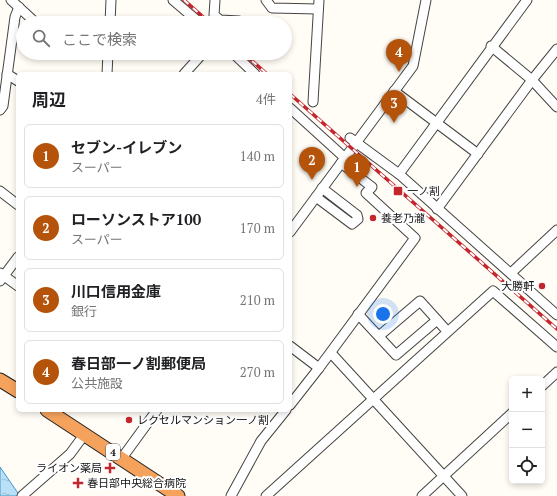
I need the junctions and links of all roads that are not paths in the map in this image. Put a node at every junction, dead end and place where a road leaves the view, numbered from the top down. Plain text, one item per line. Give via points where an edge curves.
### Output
1 (11, 0) edge
2 (111, 0) edge
3 (174, 0) edge
4 (215, 0) edge
5 (266, 0) edge
6 (426, 0) edge
7 (527, 0) edge
8 (319, 5) edge
9 (19, 7) junction
10 (29, 16) edge
11 (110, 16) edge
12 (192, 16) edge
13 (215, 16) edge
14 (491, 46) junction
15 (557, 49) edge
16 (108, 60) edge
17 (197, 60) edge
18 (240, 60) edge
19 (107, 72) edge
20 (186, 72) edge
21 (253, 72) edge
22 (7, 74) junction
23 (16, 80) edge
24 (532, 80) junction
25 (394, 91) junction
26 (313, 102) dead end
27 (557, 107) edge
28 (0, 110) edge
29 (292, 110) edge
30 (435, 123) junction
31 (353, 140) junction
32 (478, 154) junction
33 (343, 160) junction
34 (399, 174) junction
35 (322, 188) junction
36 (0, 191) edge
37 (316, 197) junction
38 (16, 203) edge
39 (437, 209) junction
40 (292, 229) edge
41 (557, 230) edge
42 (16, 259) edge
43 (511, 273) junction
44 (1, 277) edge
45 (16, 285) edge
46 (358, 314) junction
47 (557, 315) edge
48 (437, 320) junction
49 (447, 331) junction
50 (379, 336) junction
51 (292, 348) edge
52 (557, 348) edge
53 (331, 353) junction
54 (319, 368) junction
55 (557, 372) edge
56 (0, 380) edge
57 (545, 383) edge
58 (16, 390) edge
59 (373, 400) junction
60 (292, 402) edge
61 (50, 412) edge
62 (156, 412) edge
63 (284, 412) edge
64 (509, 416) edge
65 (84, 435) junction
66 (122, 458) junction
67 (444, 476) junction
68 (22, 496) edge
69 (178, 496) edge
70 (231, 496) edge
71 (266, 496) edge
72 (422, 496) edge
73 (462, 496) edge

1 - 9 street
2 - 11 street
3 - 12 street
4 - 13 street
5 - 8 street via 272,8
6 - 25 street via 413,66
7 - 14 street
8 - 26 street
9 - 10 street
9 - 22 street via 15,17
14 - 24 street
14 - 30 street
15 - 24 street
16 - 19 street
17 - 20 street
18 - 21 street
22 - 23 street
22 - 28 street via 3,106
24 - 27 street
24 - 32 street
25 - 30 street
25 - 31 street
29 - 33 street
30 - 32 street
30 - 34 street
31 - 33 street
31 - 34 street
32 - 39 street
33 - 35 street
33 - 46 street via 372,187 366,193 415,238
34 - 39 street
35 - 37 street
35 - 37 street via 357,215 358,219 352,224
36 - 38 street
37 - 40 street
39 - 43 street
41 - 43 street
42 - 44 street
43 - 47 street
44 - 45 street
46 - 50 street
46 - 53 street
48 - 49 street
48 - 50 street via 420,301
48 - 50 street via 396,355
49 - 52 street via 492,290
49 - 59 street
51 - 54 street
53 - 54 street
53 - 59 street
54 - 60 street
55 - 57 street
56 - 58 highway
59 - 67 street
59 - 71 street
61 - 65 highway, 4
62 - 66 street
63 - 70 street via 261,441
64 - 67 street
65 - 66 highway, 4
65 - 68 street via 70,454
66 - 69 highway, 4
67 - 72 street
67 - 73 street

